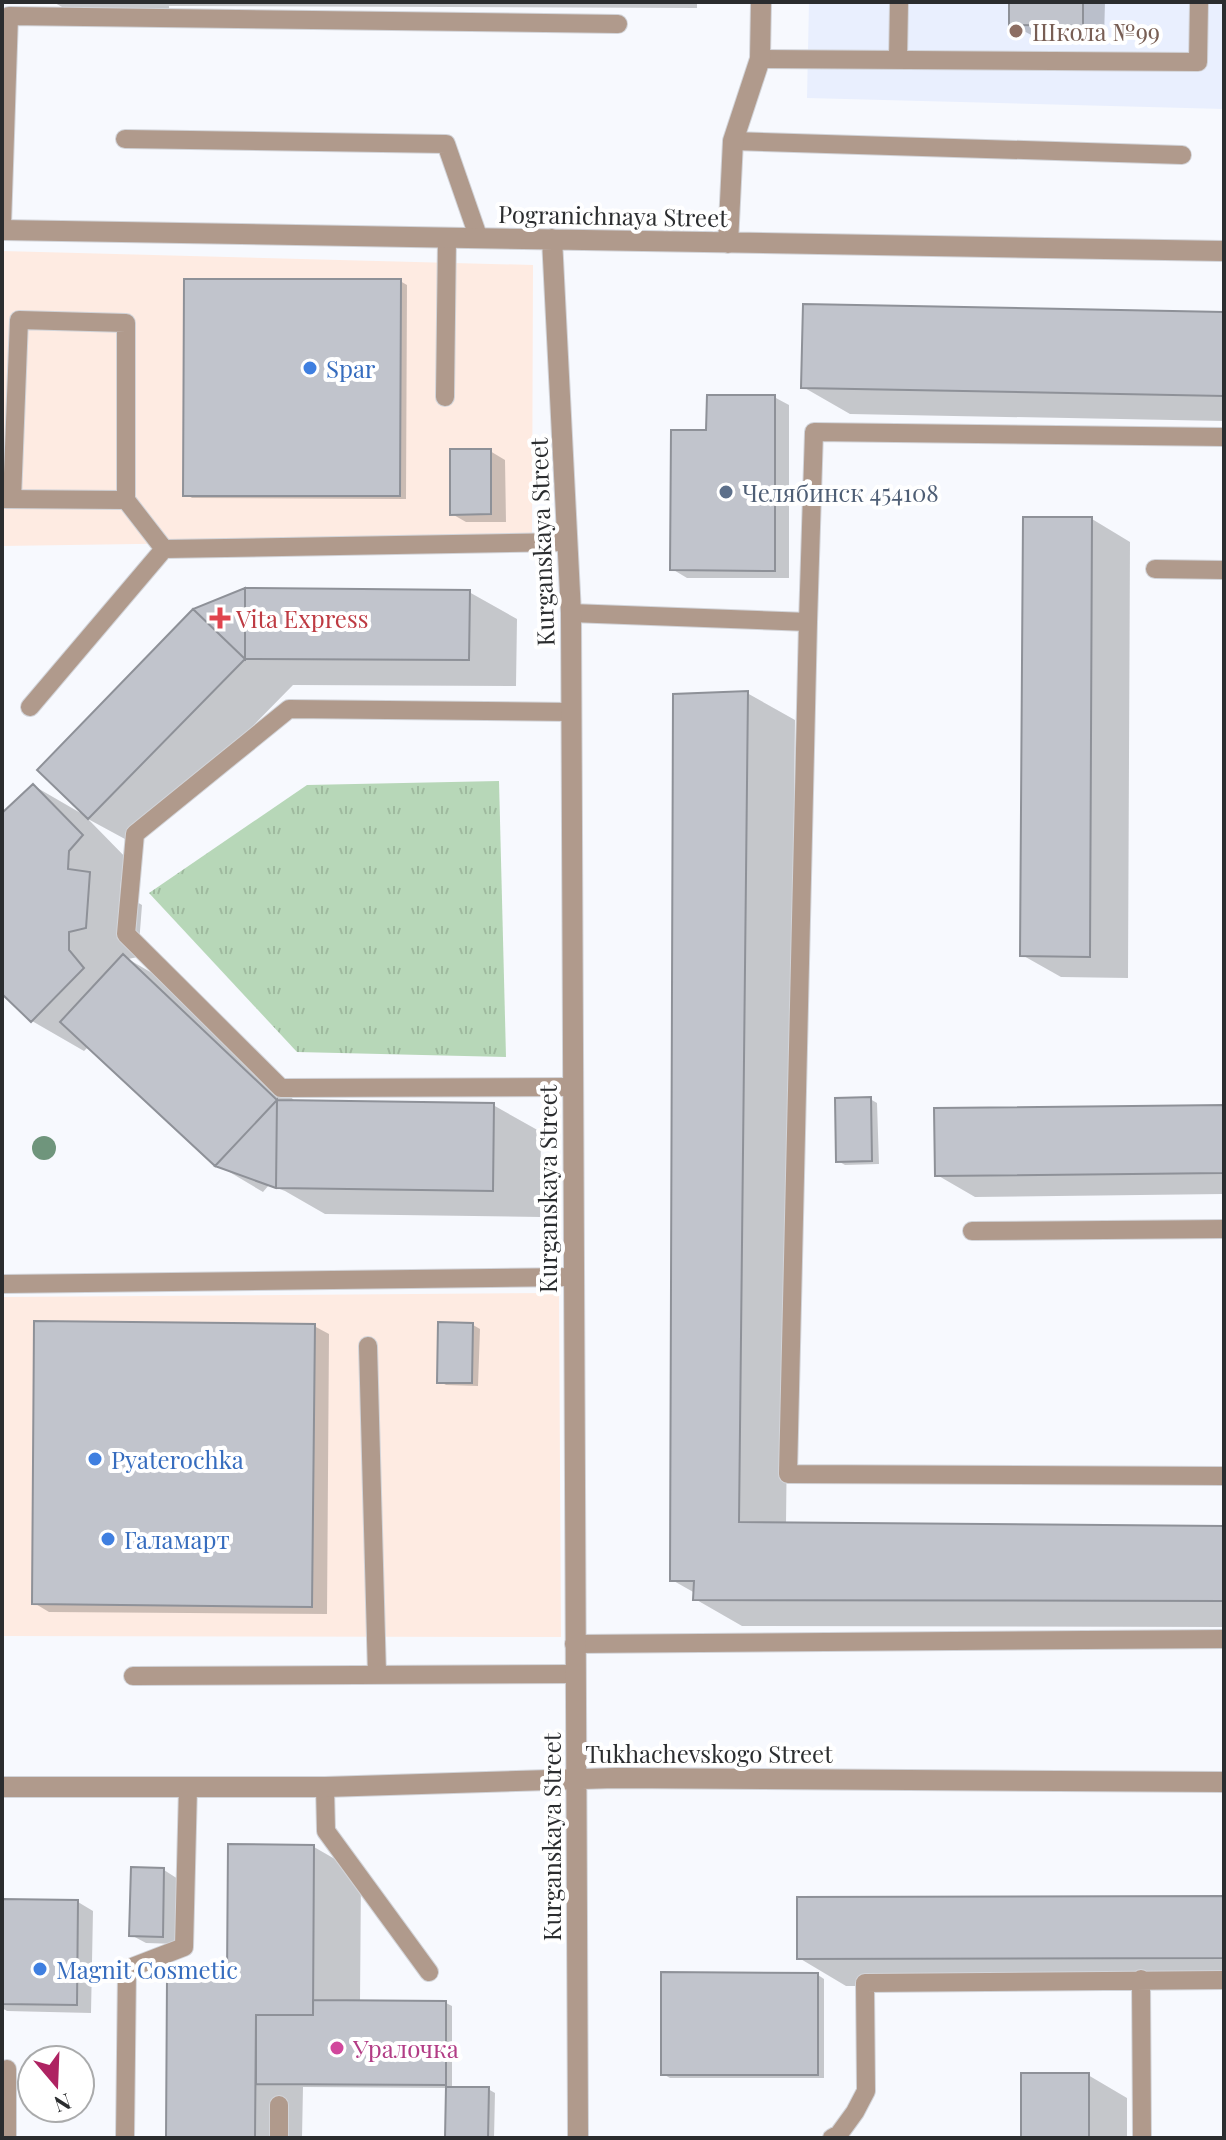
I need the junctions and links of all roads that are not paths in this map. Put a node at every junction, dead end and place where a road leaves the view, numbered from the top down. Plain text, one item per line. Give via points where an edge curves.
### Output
1 (761, 2) edge
2 (899, 2) edge
3 (1199, 2) edge
4 (618, 24) dead end
5 (760, 59) junction
6 (898, 60) junction
7 (125, 139) dead end
8 (733, 141) junction
9 (1182, 155) dead end
10 (2, 228) edge
11 (447, 237) junction
12 (479, 239) junction
13 (552, 239) junction
14 (728, 243) junction
15 (1224, 251) edge
16 (445, 397) dead end
17 (1224, 437) edge
18 (7, 499) edge
19 (126, 500) junction
20 (568, 542) junction
21 (164, 549) junction
22 (1155, 569) dead end
23 (1224, 570) edge
24 (571, 613) junction
25 (808, 622) junction
26 (30, 707) dead end
27 (572, 712) junction
28 (573, 1087) junction
29 (1224, 1229) edge
30 (972, 1231) dead end
31 (574, 1277) junction
32 (2, 1284) edge
33 (368, 1346) dead end
34 (1224, 1476) edge
35 (1224, 1639) edge
36 (574, 1644) junction
37 (575, 1674) junction
38 (377, 1675) junction
39 (133, 1676) dead end
40 (577, 1779) junction
41 (1224, 1782) edge
42 (2, 1787) edge
43 (188, 1787) junction
44 (325, 1787) junction
45 (429, 1972) dead end
46 (1141, 1979) junction
47 (1224, 1980) edge
48 (7, 2069) dead end
49 (279, 2105) dead end
50 (7, 2138) edge
51 (125, 2138) edge
52 (279, 2138) edge
53 (578, 2138) edge
54 (832, 2138) edge
55 (1142, 2138) edge

1 - 5 street
2 - 6 lane
3 - 6 lane via 1198,62
4 - 10 lane via 9,16
5 - 6 lane
5 - 8 street
7 - 12 lane via 446,144
8 - 9 lane
8 - 14 street
10 - 11 street, Pogranichnaya Street
11 - 12 street, Pogranichnaya Street
11 - 16 lane
12 - 13 street, Pogranichnaya Street
13 - 14 street, Pogranichnaya Street
13 - 20 street, Kurganskaya Street
14 - 15 street, Pogranichnaya Street
17 - 25 lane via 814,432
18 - 19 lane
18 - 19 lane via 19,320 126,323
19 - 21 lane
20 - 21 lane
20 - 24 street, Kurganskaya Street
21 - 26 lane
22 - 23 lane
24 - 25 lane
24 - 27 street, Kurganskaya Street
25 - 34 lane via 788,1474
27 - 28 street, Kurganskaya Street
27 - 28 lane via 289,709 135,834 126,934 281,1088
28 - 31 street, Kurganskaya Street
29 - 30 lane
31 - 32 lane
31 - 36 street, Kurganskaya Street
33 - 38 lane
35 - 36 lane
36 - 37 street, Kurganskaya Street
37 - 38 lane
37 - 40 street, Kurganskaya Street
38 - 39 lane
40 - 41 street, Tukhachevskogo Street
40 - 44 street, Tukhachevskogo Street
40 - 53 street, Kurganskaya Street
42 - 43 street, Tukhachevskogo Street
43 - 44 street, Tukhachevskogo Street
43 - 51 lane via 184,1947 127,1969
44 - 45 lane via 326,1831
46 - 47 lane
46 - 54 lane via 865,1983 866,2091
46 - 55 lane
48 - 50 lane
49 - 52 lane

